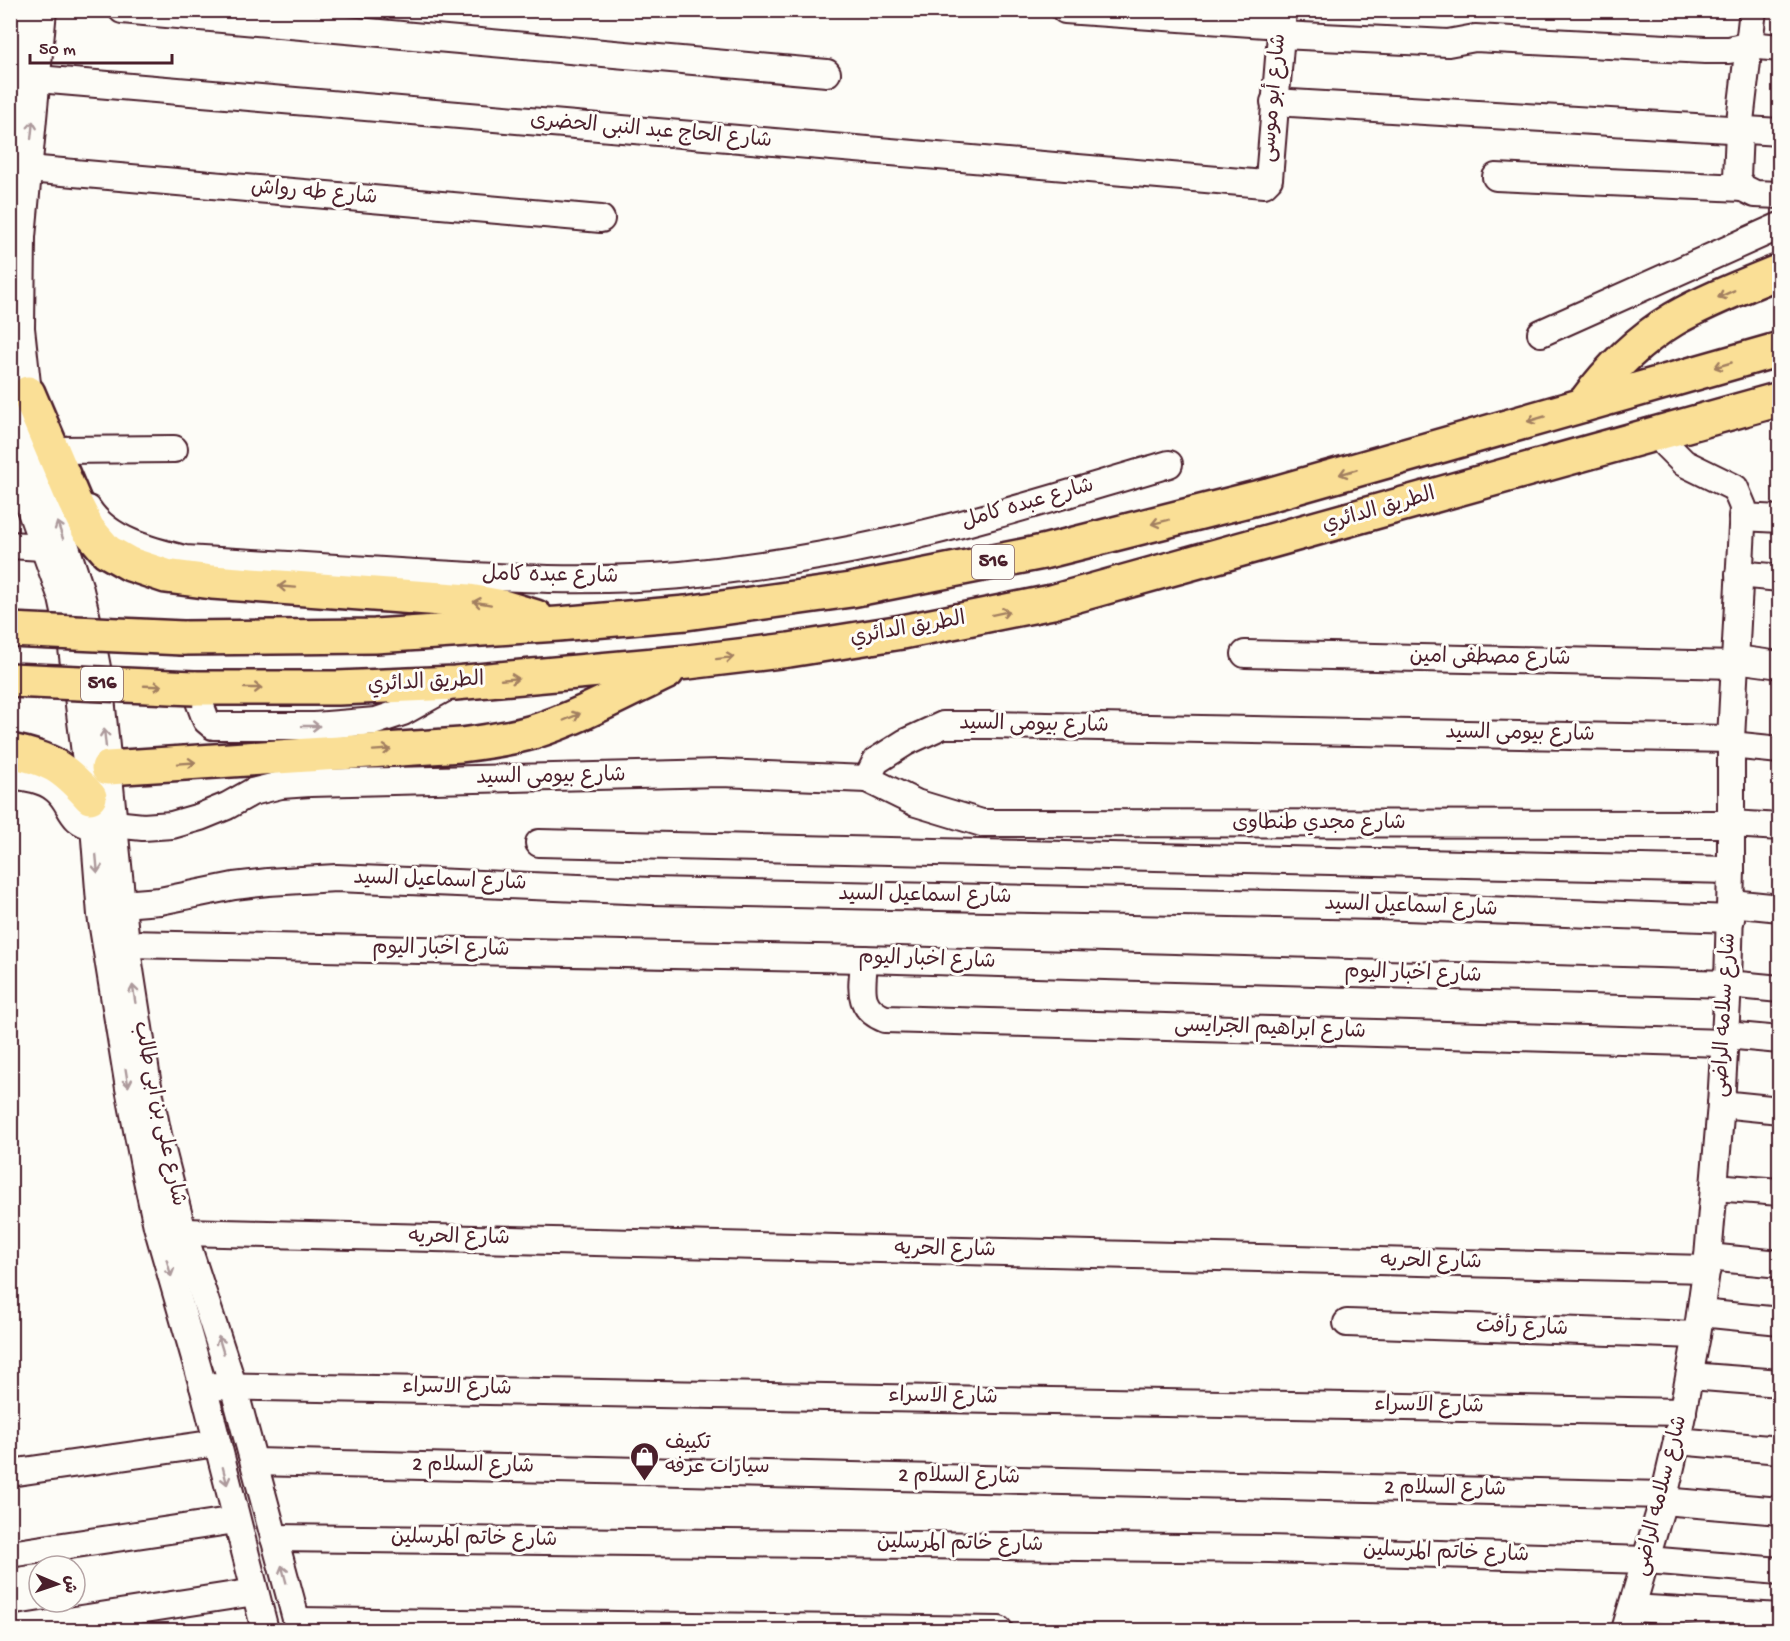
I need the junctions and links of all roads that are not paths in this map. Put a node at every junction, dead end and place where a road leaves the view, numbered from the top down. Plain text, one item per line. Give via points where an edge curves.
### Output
1 (25, 10) edge
2 (43, 10) edge
3 (122, 10) edge
4 (1065, 10) edge
5 (1753, 10) edge
6 (1281, 24) edge
7 (1749, 45) junction
8 (1779, 48) edge
9 (827, 73) dead end
10 (38, 79) junction
11 (1274, 102) junction
12 (1738, 130) junction
13 (1779, 132) edge
14 (19, 170) edge
15 (1496, 177) dead end
16 (1264, 184) joint
17 (1743, 188) junction
18 (1779, 195) edge
19 (601, 219) dead end
20 (1779, 225) edge
21 (16, 236) edge
22 (1779, 271) edge
23 (1540, 333) dead end
24 (1779, 349) edge
25 (21, 384) edge
26 (1779, 399) edge
27 (1583, 405) junction
28 (1659, 433) junction
29 (174, 449) dead end
30 (57, 450) junction
31 (1169, 464) dead end
32 (17, 476) edge
33 (1742, 517) junction
34 (1779, 519) edge
35 (10, 545) edge
36 (42, 547) junction
37 (1739, 574) junction
38 (1779, 578) edge
39 (70, 592) junction
40 (558, 624) junction
41 (10, 630) edge
42 (1245, 654) dead end
43 (688, 662) junction
44 (1736, 662) junction
45 (1779, 665) edge
46 (10, 680) edge
47 (1731, 742) junction
48 (1779, 750) edge
49 (10, 751) edge
50 (108, 768) junction
51 (10, 775) edge
52 (867, 779) junction
53 (99, 816) junction
54 (1732, 824) junction
55 (1779, 827) edge
56 (539, 843) dead end
57 (1731, 870) junction
58 (122, 904) junction
59 (1779, 908) edge
60 (1731, 911) junction
61 (126, 944) junction
62 (864, 959) junction
63 (1728, 984) junction
64 (1779, 989) edge
65 (1726, 1039) junction
66 (1779, 1040) edge
67 (1721, 1104) junction
68 (1779, 1110) edge
69 (1714, 1186) junction
70 (1779, 1192) edge
71 (183, 1232) junction
72 (1708, 1263) junction
73 (1779, 1264) edge
74 (1779, 1321) edge
75 (1347, 1323) dead end
76 (1699, 1324) junction
77 (1690, 1376) junction
78 (1779, 1383) edge
79 (233, 1385) junction
80 (204, 1386) junction
81 (1683, 1412) junction
82 (1677, 1441) junction
83 (217, 1443) junction
84 (1779, 1450) edge
85 (254, 1462) junction
86 (10, 1473) edge
87 (1664, 1498) junction
88 (1779, 1510) edge
89 (236, 1520) junction
90 (274, 1538) junction
91 (10, 1554) edge
92 (1647, 1560) junction
93 (1779, 1571) edge
94 (255, 1592) junction
95 (1779, 1617) edge
96 (1629, 1619) edge
97 (298, 1626) edge
98 (10, 1630) edge
99 (265, 1630) edge
100 (999, 1630) edge

1 - 14 street
2 - 10 street
3 - 9 street
4 - 6 street
5 - 7 street
6 - 7 street via 1448,43 1475,38 1729,50
6 - 11 street, شارع أبو موسى
7 - 8 street
7 - 12 street
14 -> 10 street
10 - 16 street, شارع الحاج عبد النبى الحضرى
11 - 12 street
11 - 16 street, شارع أبو موسى via 1269,179
12 - 13 street
12 - 17 street via 1737,178
14 - 19 street, شارع طه رواش
14 - 21 street
15 - 17 street
17 - 18 street via 1755,194
20 - 23 street
21 - 25 street
22 -> 27 highway via 1695,308 1653,333 1615,366
24 -> 27 highway, 516
25 - 30 street, شارع عبده كامل
25 - 32 street
39 -> 25 street
40 -> 25 highway via 468,601 212,582 166,576 130,564 107,551 88,529
26 - 28 highway, الطريق الدائري / 516
27 -> 40 highway, 516 via 1268,495 1043,552 851,590 686,613
28 - 33 street, شارع سلامه الراضى via 1684,463 1735,488 1743,507
43 -> 28 highway, الطريق الدائري / 516 via 902,632 1052,602
29 - 30 street
30 - 31 street, شارع عبده كامل via 91,514 106,529 154,552 185,559 537,580 678,575 820,556 958,524
32 - 36 street
33 - 34 street
33 - 37 street, شارع سلامه الراضى
35 - 36 street
36 - 39 street
37 - 38 street
37 - 44 street, شارع سلامه الراضى
50 -> 39 street, شارع على بن ابى طالب via 90,631
39 - 53 street, شارع على بن ابى طالب via 77,681
40 - 41 highway, 516, bridge via 375,636 183,638
42 - 44 street, شارع مصطفى امين
46 -> 43 highway, الطريق الدائري / 516, bridge via 194,688 338,688 454,683
50 -> 43 highway via 497,741 574,717
44 - 45 street, شارع مصطفى امين
44 - 47 street, شارع سلامه الراضى
47 - 48 street, شارع بيومى السيد
47 - 52 street, شارع بيومى السيد via 943,725 876,761
47 - 54 street, شارع سلامه الراضى
49 - 53 highway via 58,766 74,779
50 - 53 street, شارع على بن ابى طالب
51 - 53 street via 49,784 78,821
52 - 53 street, شارع بيومى السيد via 721,773 310,783 252,792 227,806 172,825 143,827
52 - 54 street, شارع مجدي طنطاوى via 916,803 982,824
53 - 58 street, شارع على بن ابى طالب
53 -> 80 street, شارع على بن ابى طالب via 101,915 142,1155 157,1226
54 - 55 street, شارع مجدي طنطاوى
54 - 57 street, شارع سلامه الراضى
56 - 57 street, شارع اسماعيل السيد
57 - 60 street, شارع سلامه الراضى
58 - 60 street, شارع اسماعيل السيد via 160,901 234,886 336,878 651,891
58 - 61 street, شارع على بن ابى طالب
59 - 60 street, شارع اسماعيل السيد
60 - 63 street, شارع سلامه الراضى
61 - 62 street, شارع اخبار اليوم
71 -> 61 street, شارع على بن ابى طالب via 148,1086
62 - 63 street, شارع اخبار اليوم
62 - 65 street, شارع ابراهيم الجرايسى via 864,1003 873,1014 885,1018
63 - 64 street, شارع اخبار اليوم
63 - 65 street, شارع سلامه الراضى
65 - 66 street
65 - 67 street, شارع سلامه الراضى
67 - 68 street
67 - 69 street, شارع سلامه الراضى
69 - 70 street
69 - 72 street, شارع سلامه الراضى
71 - 72 street, شارع الحريه
79 -> 71 street, شارع على بن ابى طالب
72 - 73 street, شارع الحريه
72 - 76 street, شارع سلامه الراضى
74 - 76 street, شارع رأفت
75 - 76 street, شارع رأفت
76 - 77 street, شارع سلامه الراضى
77 - 78 street
77 - 81 street, شارع سلامه الراضى
79 - 80 street, شارع الاسراء
79 - 81 street, شارع الاسراء
79 - 85 street, شارع على بن ابى طالب
80 - 83 street, شارع على بن ابى طالب
81 - 82 street, شارع سلامه الراضى
82 - 84 street
82 - 87 street, شارع سلامه الراضى
83 - 86 street
83 -> 89 street, شارع على بن ابى طالب
85 - 87 street, شارع السلام 2
85 - 90 street, شارع على بن ابى طالب
87 - 88 street, شارع السلام 2
87 - 92 street, شارع سلامه الراضى
89 - 91 street
89 - 94 street, شارع على بن ابى طالب
90 - 92 street, شارع خاتم المرسلين via 1234,1549
97 -> 90 street, شارع على بن ابى طالب
92 - 93 street, شارع خاتم المرسلين
92 - 96 street, شارع سلامه الراضى
94 - 98 street
94 - 99 street, شارع على بن ابى طالب
95 - 96 street
97 - 100 street

